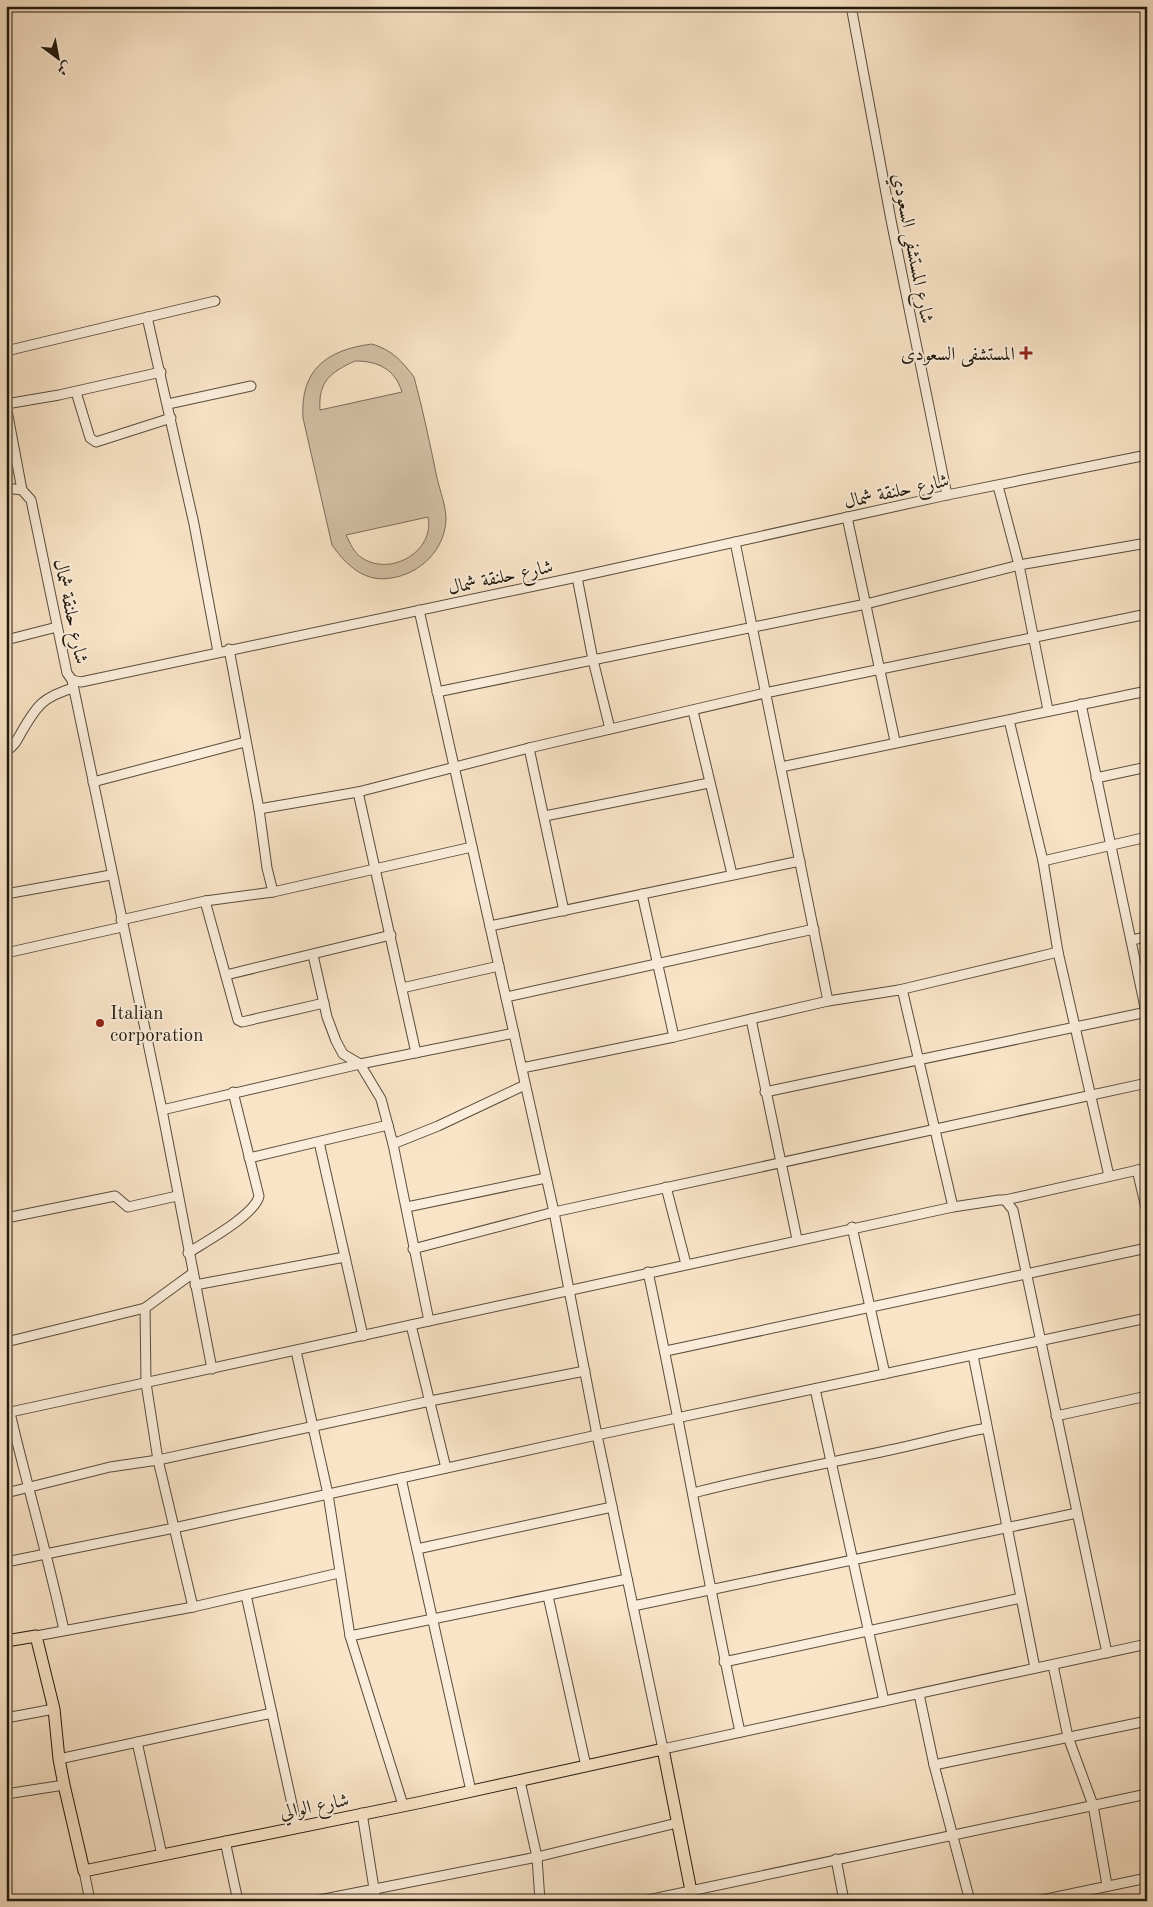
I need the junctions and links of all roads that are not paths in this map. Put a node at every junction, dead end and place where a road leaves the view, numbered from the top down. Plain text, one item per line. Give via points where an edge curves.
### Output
1 (851, 6) edge
2 (215, 301) dead end
3 (148, 317) junction
4 (6, 351) edge
5 (161, 372) junction
6 (250, 386) dead end
7 (76, 392) junction
8 (168, 404) junction
9 (6, 405) edge
10 (171, 418) junction
11 (1147, 455) edge
12 (998, 486) junction
13 (6, 488) edge
14 (22, 490) junction
15 (947, 495) junction
16 (847, 517) junction
17 (735, 542) junction
18 (1147, 542) edge
19 (1020, 565) junction
20 (577, 577) junction
21 (866, 604) junction
22 (419, 610) junction
23 (1147, 614) edge
24 (752, 626) junction
25 (58, 627) junction
26 (1033, 638) junction
27 (6, 640) edge
28 (229, 649) junction
29 (218, 652) junction
30 (593, 660) junction
31 (881, 670) junction
32 (73, 684) junction
33 (1147, 690) edge
34 (437, 692) junction
35 (765, 693) junction
36 (1081, 704) junction
37 (1048, 710) junction
38 (693, 711) junction
39 (1009, 720) junction
40 (610, 729) junction
41 (895, 741) junction
42 (246, 742) junction
43 (529, 748) junction
44 (6, 751) edge
45 (781, 767) junction
46 (1147, 767) edge
47 (454, 768) junction
48 (1096, 778) junction
49 (93, 782) junction
50 (709, 783) junction
51 (358, 792) junction
52 (259, 810) junction
53 (545, 816) junction
54 (1147, 838) edge
55 (1111, 845) junction
56 (472, 846) junction
57 (800, 861) junction
58 (1043, 861) junction
59 (376, 870) junction
60 (111, 874) junction
61 (732, 874) junction
62 (273, 892) junction
63 (6, 894) edge
64 (642, 894) junction
65 (205, 901) junction
66 (564, 910) junction
67 (121, 924) junction
68 (490, 926) junction
69 (814, 930) junction
70 (391, 935) junction
71 (1147, 937) edge
72 (1131, 940) junction
73 (1058, 952) junction
74 (6, 953) edge
75 (313, 955) junction
76 (659, 964) junction
77 (499, 966) junction
78 (226, 975) junction
79 (402, 988) junction
80 (900, 990) junction
81 (506, 998) junction
82 (828, 1001) junction
83 (324, 1003) junction
84 (1146, 1012) edge
85 (751, 1019) junction
86 (1075, 1027) junction
87 (514, 1033) junction
88 (674, 1037) junction
89 (416, 1053) junction
90 (917, 1060) junction
91 (360, 1064) junction
92 (522, 1068) junction
93 (1147, 1083) edge
94 (525, 1085) junction
95 (233, 1092) junction
96 (765, 1092) junction
97 (1090, 1095) junction
98 (162, 1110) junction
99 (388, 1125) junction
100 (934, 1129) junction
101 (319, 1142) junction
102 (393, 1144) junction
103 (249, 1158) junction
104 (780, 1162) junction
105 (1147, 1168) edge
106 (1137, 1170) junction
107 (1109, 1176) junction
108 (546, 1178) junction
109 (666, 1187) junction
110 (177, 1196) junction
111 (1005, 1200) junction
112 (952, 1206) junction
113 (407, 1207) junction
114 (554, 1212) junction
115 (1147, 1212) edge
116 (6, 1218) edge
117 (852, 1227) junction
118 (797, 1239) junction
119 (1147, 1248) edge
120 (413, 1249) junction
121 (188, 1253) junction
122 (345, 1257) junction
123 (686, 1264) junction
124 (648, 1272) junction
125 (192, 1273) junction
126 (1025, 1274) junction
127 (195, 1285) junction
128 (568, 1290) junction
129 (870, 1307) junction
130 (145, 1308) junction
131 (1147, 1318) edge
132 (429, 1321) junction
133 (411, 1325) junction
134 (364, 1336) junction
135 (1040, 1341) junction
136 (6, 1342) edge
137 (296, 1351) junction
138 (666, 1351) junction
139 (973, 1355) junction
140 (212, 1369) junction
141 (585, 1371) junction
142 (885, 1374) junction
143 (146, 1383) junction
144 (815, 1389) junction
145 (1147, 1396) edge
146 (430, 1401) junction
147 (8, 1413) edge
148 (1056, 1416) junction
149 (680, 1419) junction
150 (313, 1426) junction
151 (987, 1428) junction
152 (597, 1435) junction
153 (158, 1460) junction
154 (831, 1462) junction
155 (446, 1468) junction
156 (401, 1478) junction
157 (27, 1488) junction
158 (6, 1493) edge
159 (693, 1493) junction
160 (328, 1494) junction
161 (612, 1507) junction
162 (1077, 1512) junction
163 (1007, 1527) junction
164 (174, 1528) junction
165 (417, 1549) junction
166 (47, 1552) junction
167 (854, 1560) junction
168 (6, 1562) edge
169 (339, 1573) junction
170 (627, 1579) junction
171 (709, 1590) junction
172 (246, 1595) junction
173 (548, 1596) junction
174 (1021, 1598) junction
175 (633, 1606) junction
176 (193, 1607) junction
177 (433, 1619) junction
178 (64, 1630) junction
179 (869, 1630) junction
180 (36, 1636) junction
181 (350, 1636) junction
182 (6, 1642) edge
183 (1147, 1644) edge
184 (1107, 1653) junction
185 (724, 1662) junction
186 (1053, 1665) junction
187 (1035, 1668) junction
188 (919, 1694) junction
189 (884, 1701) junction
190 (54, 1709) junction
191 (272, 1713) junction
192 (6, 1718) edge
193 (1147, 1720) edge
194 (740, 1732) junction
195 (1068, 1737) junction
196 (137, 1742) junction
197 (663, 1749) junction
198 (59, 1759) junction
199 (934, 1765) junction
200 (586, 1766) junction
201 (520, 1780) junction
202 (64, 1785) junction
203 (471, 1791) junction
204 (6, 1794) edge
205 (1147, 1794) edge
206 (403, 1805) junction
207 (1093, 1805) junction
208 (362, 1813) junction
209 (677, 1824) junction
210 (297, 1827) junction
211 (953, 1835) junction
212 (225, 1841) junction
213 (162, 1855) junction
214 (537, 1857) junction
215 (836, 1859) junction
216 (84, 1871) junction
217 (1147, 1878) edge
218 (1107, 1885) junction
219 (374, 1888) junction
220 (6, 1892) edge
221 (692, 1895) edge
222 (8, 1901) edge
223 (90, 1901) edge
224 (238, 1901) edge
225 (314, 1901) edge
226 (376, 1901) edge
227 (540, 1901) edge
228 (643, 1901) edge
229 (844, 1901) edge
230 (970, 1901) edge
231 (1037, 1901) edge

1 - 15 street, شارع المستشفى السعودي
2 - 3 street
3 - 4 street
3 - 5 street
5 - 7 street
5 - 8 street
6 - 8 street
7 - 9 street
7 - 10 street via 90,438 96,442
8 - 10 street
9 - 14 street, شارع حلنقة شمال
10 - 29 street
11 - 12 street, شارع حلنقة شمال
12 - 15 street, شارع حلنقة شمال
12 - 19 street
13 - 14 street
14 - 25 street, شارع حلنقة شمال via 33,504
15 - 16 street, شارع حلنقة شمال
16 - 17 street, شارع حلنقة شمال
16 - 21 street
17 - 20 street, شارع حلنقة شمال
17 - 24 street
18 - 19 street
19 - 21 street
19 - 26 street
20 - 22 street, شارع حلنقة شمال
20 - 30 street
21 - 24 street
21 - 31 street
22 - 28 street, شارع حلنقة شمال
22 - 34 street
23 - 26 street
24 - 30 street
24 - 35 street
25 - 27 street
25 - 32 street, شارع حلنقة شمال via 67,673
26 - 31 street
26 - 37 street
28 - 29 street, شارع حلنقة شمال
28 - 42 street
29 - 32 street, شارع حلنقة شمال
30 - 34 street
30 - 40 street
31 - 35 street
31 - 41 street
32 - 44 street via 42,701 13,747
32 - 49 street
33 - 36 street
34 - 47 street
35 - 38 street
35 - 45 street
36 - 37 street
36 - 48 street
37 - 39 street
38 - 40 street
38 - 50 street
39 - 41 street
39 - 58 street
40 - 43 street
41 - 45 street
42 - 49 street
42 - 52 street
43 - 47 street
43 - 53 street
45 - 57 street
46 - 48 street
47 - 51 street
47 - 56 street
48 - 55 street
49 - 60 street
50 - 53 street
50 - 61 street
51 - 52 street
51 - 59 street
52 - 62 street via 266,868
53 - 66 street
54 - 55 street
55 - 58 street
55 - 72 street
56 - 59 street
56 - 68 street
57 - 61 street
57 - 69 street
58 - 73 street
59 - 62 street
59 - 70 street
60 - 63 street
60 - 67 street
61 - 64 street
62 - 65 street
64 - 66 street
64 - 76 street
65 - 67 street
65 - 78 street
66 - 68 street
67 - 74 street
67 - 98 street
68 - 77 street
69 - 76 street
69 - 82 street
70 - 75 street
70 - 79 street
71 - 72 street
72 - 84 street
73 - 80 street
73 - 86 street
75 - 78 street
75 - 83 street
76 - 81 street
76 - 88 street
77 - 79 street
77 - 81 street
78 - 83 street via 236,1017 242,1022
79 - 89 street
80 - 82 street
80 - 90 street via 906,998
81 - 87 street
82 - 85 street
83 - 91 street via 336,1041 344,1054
84 - 86 street
85 - 88 street
85 - 96 street
86 - 90 street
86 - 97 street
87 - 89 street
87 - 92 street
88 - 92 street
89 - 91 street
90 - 96 street
90 - 100 street
91 - 95 street
91 - 99 street via 381,1098
92 - 94 street
93 - 97 street
94 - 102 street
94 - 108 street
95 - 98 street
95 - 103 street
96 - 104 street
97 - 100 street
97 - 107 street
98 - 110 street
99 - 101 street
99 - 102 street
100 - 104 street
100 - 112 street
101 - 103 street
101 - 122 street
102 - 113 street
103 - 121 street via 257,1202 247,1213
104 - 109 street
104 - 118 street
105 - 106 street
106 - 107 street
106 - 115 street
107 - 111 street
108 - 113 street
108 - 114 street
109 - 114 street
109 - 123 street
110 - 116 street via 128,1206 115,1196
110 - 121 street
111 - 112 street
111 - 126 street via 1013,1210
112 - 117 street
113 - 120 street
114 - 120 street
114 - 128 street
117 - 118 street
117 - 129 street
118 - 123 street
119 - 126 street
120 - 132 street
121 - 125 street
122 - 127 street
122 - 134 street
123 - 124 street
124 - 128 street
124 - 138 street
125 - 127 street
125 - 130 street
126 - 129 street
126 - 135 street
127 - 140 street
128 - 132 street
128 - 141 street
129 - 138 street
129 - 142 street
130 - 136 street
130 - 143 street
131 - 135 street
132 - 133 street
133 - 134 street
133 - 146 street
134 - 137 street
135 - 139 street
135 - 148 street
137 - 140 street
137 - 150 street
138 - 149 street
139 - 142 street
139 - 151 street
140 - 143 street
141 - 146 street
141 - 152 street
142 - 144 street
143 - 147 street
143 - 153 street
144 - 149 street
144 - 154 street
145 - 148 street
146 - 150 street
146 - 155 street
147 - 157 street
148 - 162 street
149 - 152 street
149 - 159 street
150 - 153 street
150 - 160 street
151 - 154 street
151 - 163 street
152 - 155 street
152 - 161 street
153 - 157 street via 110,1467
153 - 164 street
154 - 159 street via 764,1474
154 - 167 street
155 - 156 street
156 - 160 street
156 - 165 street
157 - 158 street
157 - 166 street
159 - 171 street
160 - 164 street
160 - 169 street
161 - 165 street
161 - 170 street
162 - 163 street
162 - 184 street
163 - 167 street
163 - 174 street
164 - 166 street
164 - 176 street
165 - 177 street
166 - 168 street
166 - 178 street
167 - 171 street
167 - 179 street
169 - 172 street
169 - 181 street
170 - 173 street
170 - 175 street
171 - 175 street
171 - 185 street
172 - 176 street
172 - 191 street
173 - 177 street
173 - 200 street
174 - 179 street
174 - 187 street
175 - 197 street
176 - 178 street
177 - 181 street
177 - 203 street
178 - 180 street
179 - 185 street
179 - 189 street
180 - 182 main road
180 - 190 main road
181 - 206 street
183 - 184 street
184 - 186 street
185 - 194 street
186 - 187 street
186 - 195 street
187 - 188 street
188 - 189 street
188 - 199 street
189 - 194 street
190 - 192 street
190 - 198 main road
191 - 196 street
191 - 210 street
193 - 195 street
194 - 197 street
195 - 199 street
195 - 207 street
196 - 198 street
196 - 213 street
197 - 200 main road, شارع الوالي
197 - 209 main road
198 - 202 main road
199 - 211 street
200 - 201 main road, شارع الوالي
201 - 203 main road, شارع الوالي
201 - 214 street
202 - 204 street
202 - 216 main road
203 - 206 main road, شارع الوالي
205 - 207 street
206 - 208 main road, شارع الوالي
207 - 211 street
207 - 218 street
208 - 210 main road, شارع الوالي
208 - 219 street
209 - 214 street
209 - 221 main road
210 - 212 main road, شارع الوالي
211 - 215 street
211 - 230 street
212 - 213 main road, شارع الوالي
212 - 224 street
213 - 216 main road, شارع الوالي
214 - 219 street
214 - 227 street
215 - 221 street
215 - 229 street
216 - 223 street
217 - 218 street
218 - 231 street
219 - 225 street
219 - 226 street
220 - 222 street
221 - 228 street

